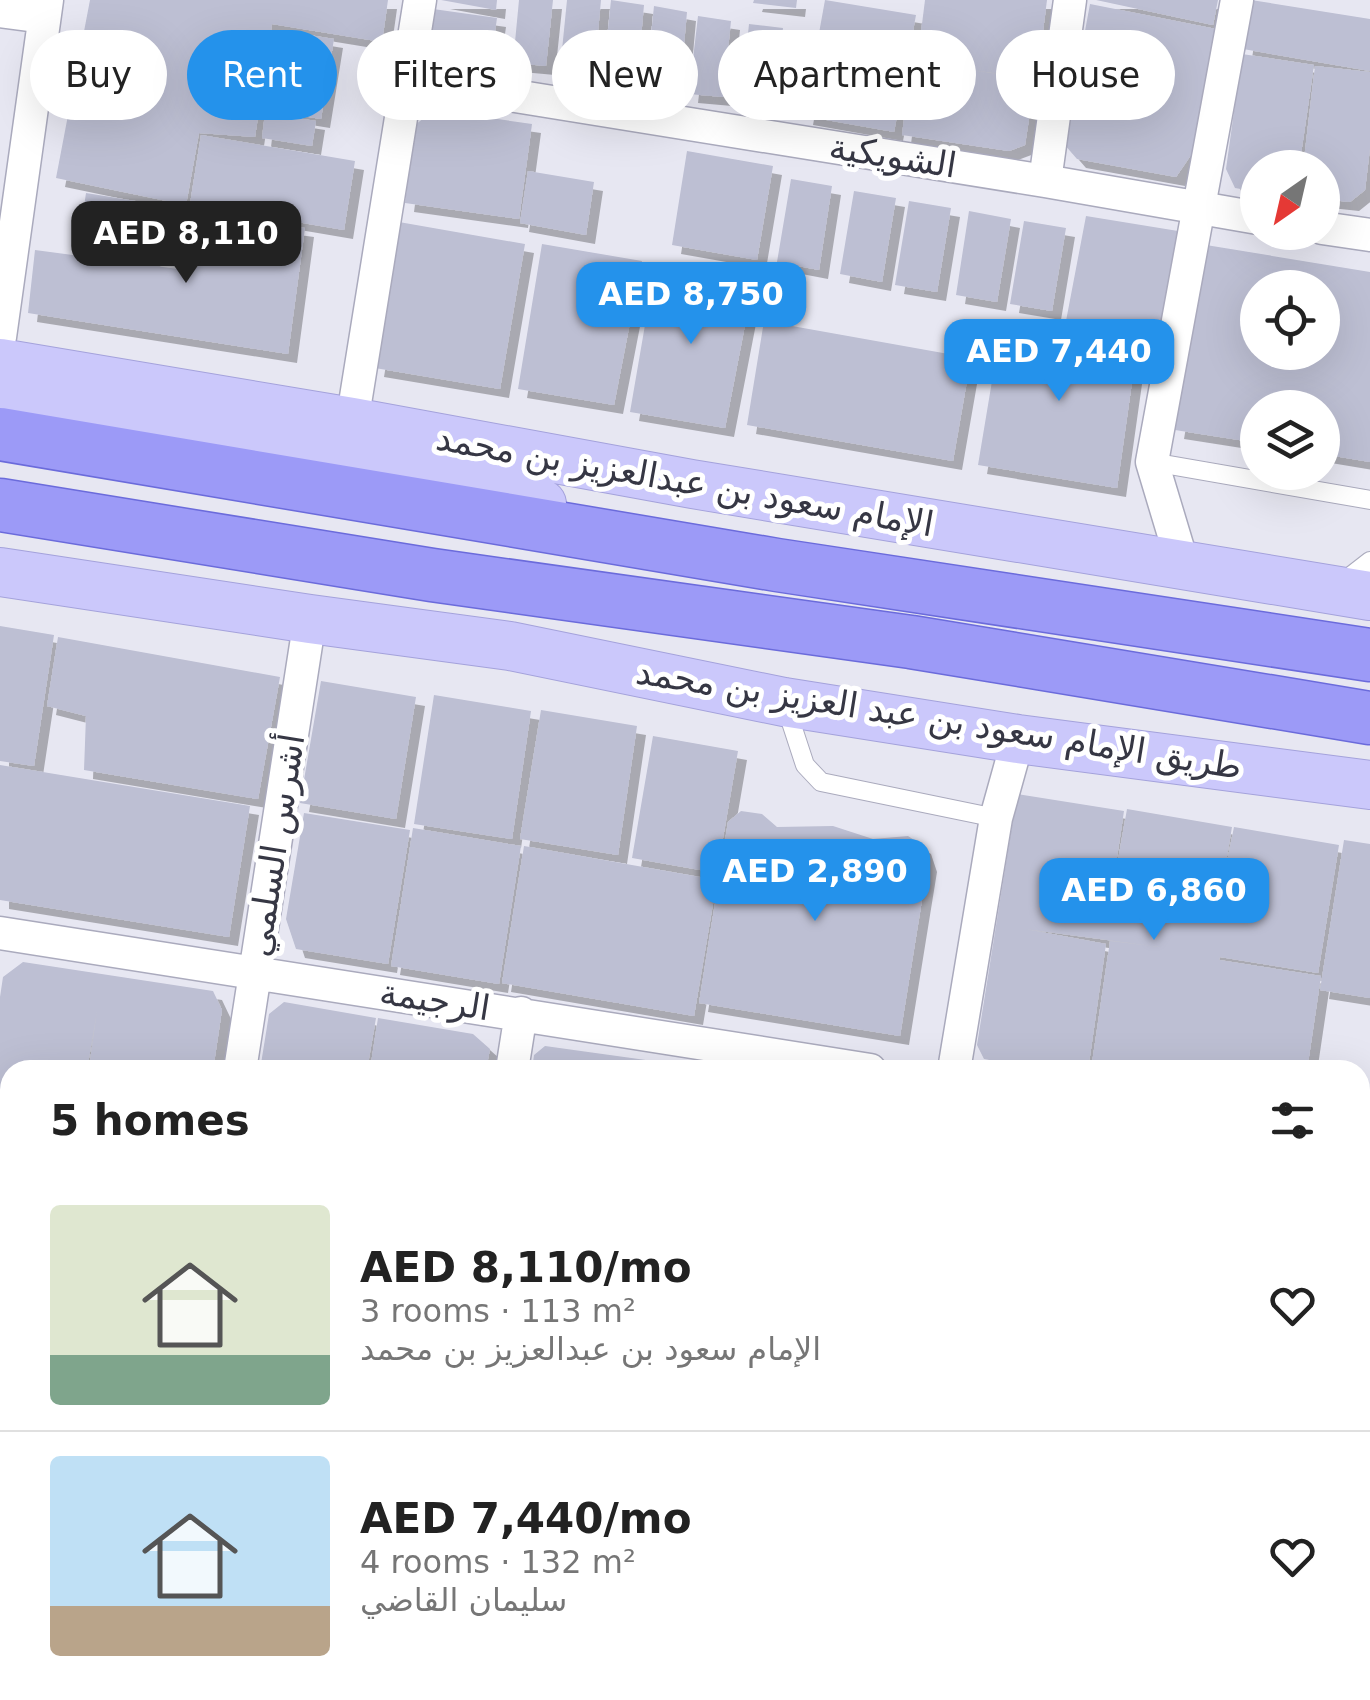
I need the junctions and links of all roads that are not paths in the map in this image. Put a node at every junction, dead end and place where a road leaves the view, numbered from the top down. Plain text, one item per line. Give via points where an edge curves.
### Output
1 (420, 0) edge
2 (1070, 0) edge
3 (1237, 0) edge
4 (45, 9) edge
5 (0, 11) edge
6 (416, 30) edge
7 (532, 99) edge
8 (402, 120) edge
9 (1045, 181) junction
10 (1200, 210) junction
11 (1240, 216) edge
12 (1340, 231) edge
13 (1370, 235) edge
14 (0, 337) edge
15 (0, 363) edge
16 (0, 398) edge
17 (352, 422) junction
18 (0, 434) edge
19 (1152, 462) junction
20 (1370, 500) edge
21 (0, 505) edge
22 (0, 540) edge
23 (1370, 561) edge
24 (777, 565) junction
25 (1183, 566) junction
26 (0, 572) edge
27 (432, 575) junction
28 (1351, 593) edge
29 (310, 619) junction
30 (1370, 655) edge
31 (784, 702) junction
32 (1370, 718) edge
33 (1018, 739) junction
34 (1370, 785) edge
35 (996, 818) junction
36 (0, 934) edge
37 (255, 973) junction
38 (521, 1014) junction
39 (242, 1060) edge
40 (514, 1060) edge
41 (766, 1060) edge
42 (956, 1060) edge

1 - 6 street
2 - 9 street
3 - 10 street
4 - 5 street
4 - 14 street
7 - 9 street, الشويكية
8 - 17 street
9 - 10 street, الشويكية
10 - 11 street, الشويكية
10 - 19 street
12 - 13 street
15 - 17 street, الإمام سعود بن عبدالعزيز بن محمد
16 - 24 street via 437,477
17 - 25 street, الإمام سعود بن عبدالعزيز بن محمد
18 - 24 main road, الإمام سعود بن عبدالعزيز بن محمد
19 - 20 lane
19 - 25 street
21 - 27 main road
22 - 27 main road via 240,568
23 - 28 lane
24 - 30 main road, الإمام سعود بن عبدالعزيز بن محمد
25 - 28 street, الإمام سعود بن عبدالعزيز بن محمد
26 - 29 street, طريق الإمام سعود بن عبد العزيز بن محمد
27 - 32 main road via 911,642
29 - 31 street, طريق الإمام سعود بن عبد العزيز بن محمد via 510,646
29 - 37 street, أشرس السلمي
31 - 33 street, طريق الإمام سعود بن عبد العزيز بن محمد
31 - 35 lane via 805,765 821,782
33 - 34 street, طريق الإمام سعود بن عبد العزيز بن محمد
33 - 35 street
35 - 42 street
36 - 37 street, الرجيمة
37 - 38 street, الرجيمة
37 - 39 street, أشرس السلمي
38 - 40 street
38 - 41 street, الرجيمة

